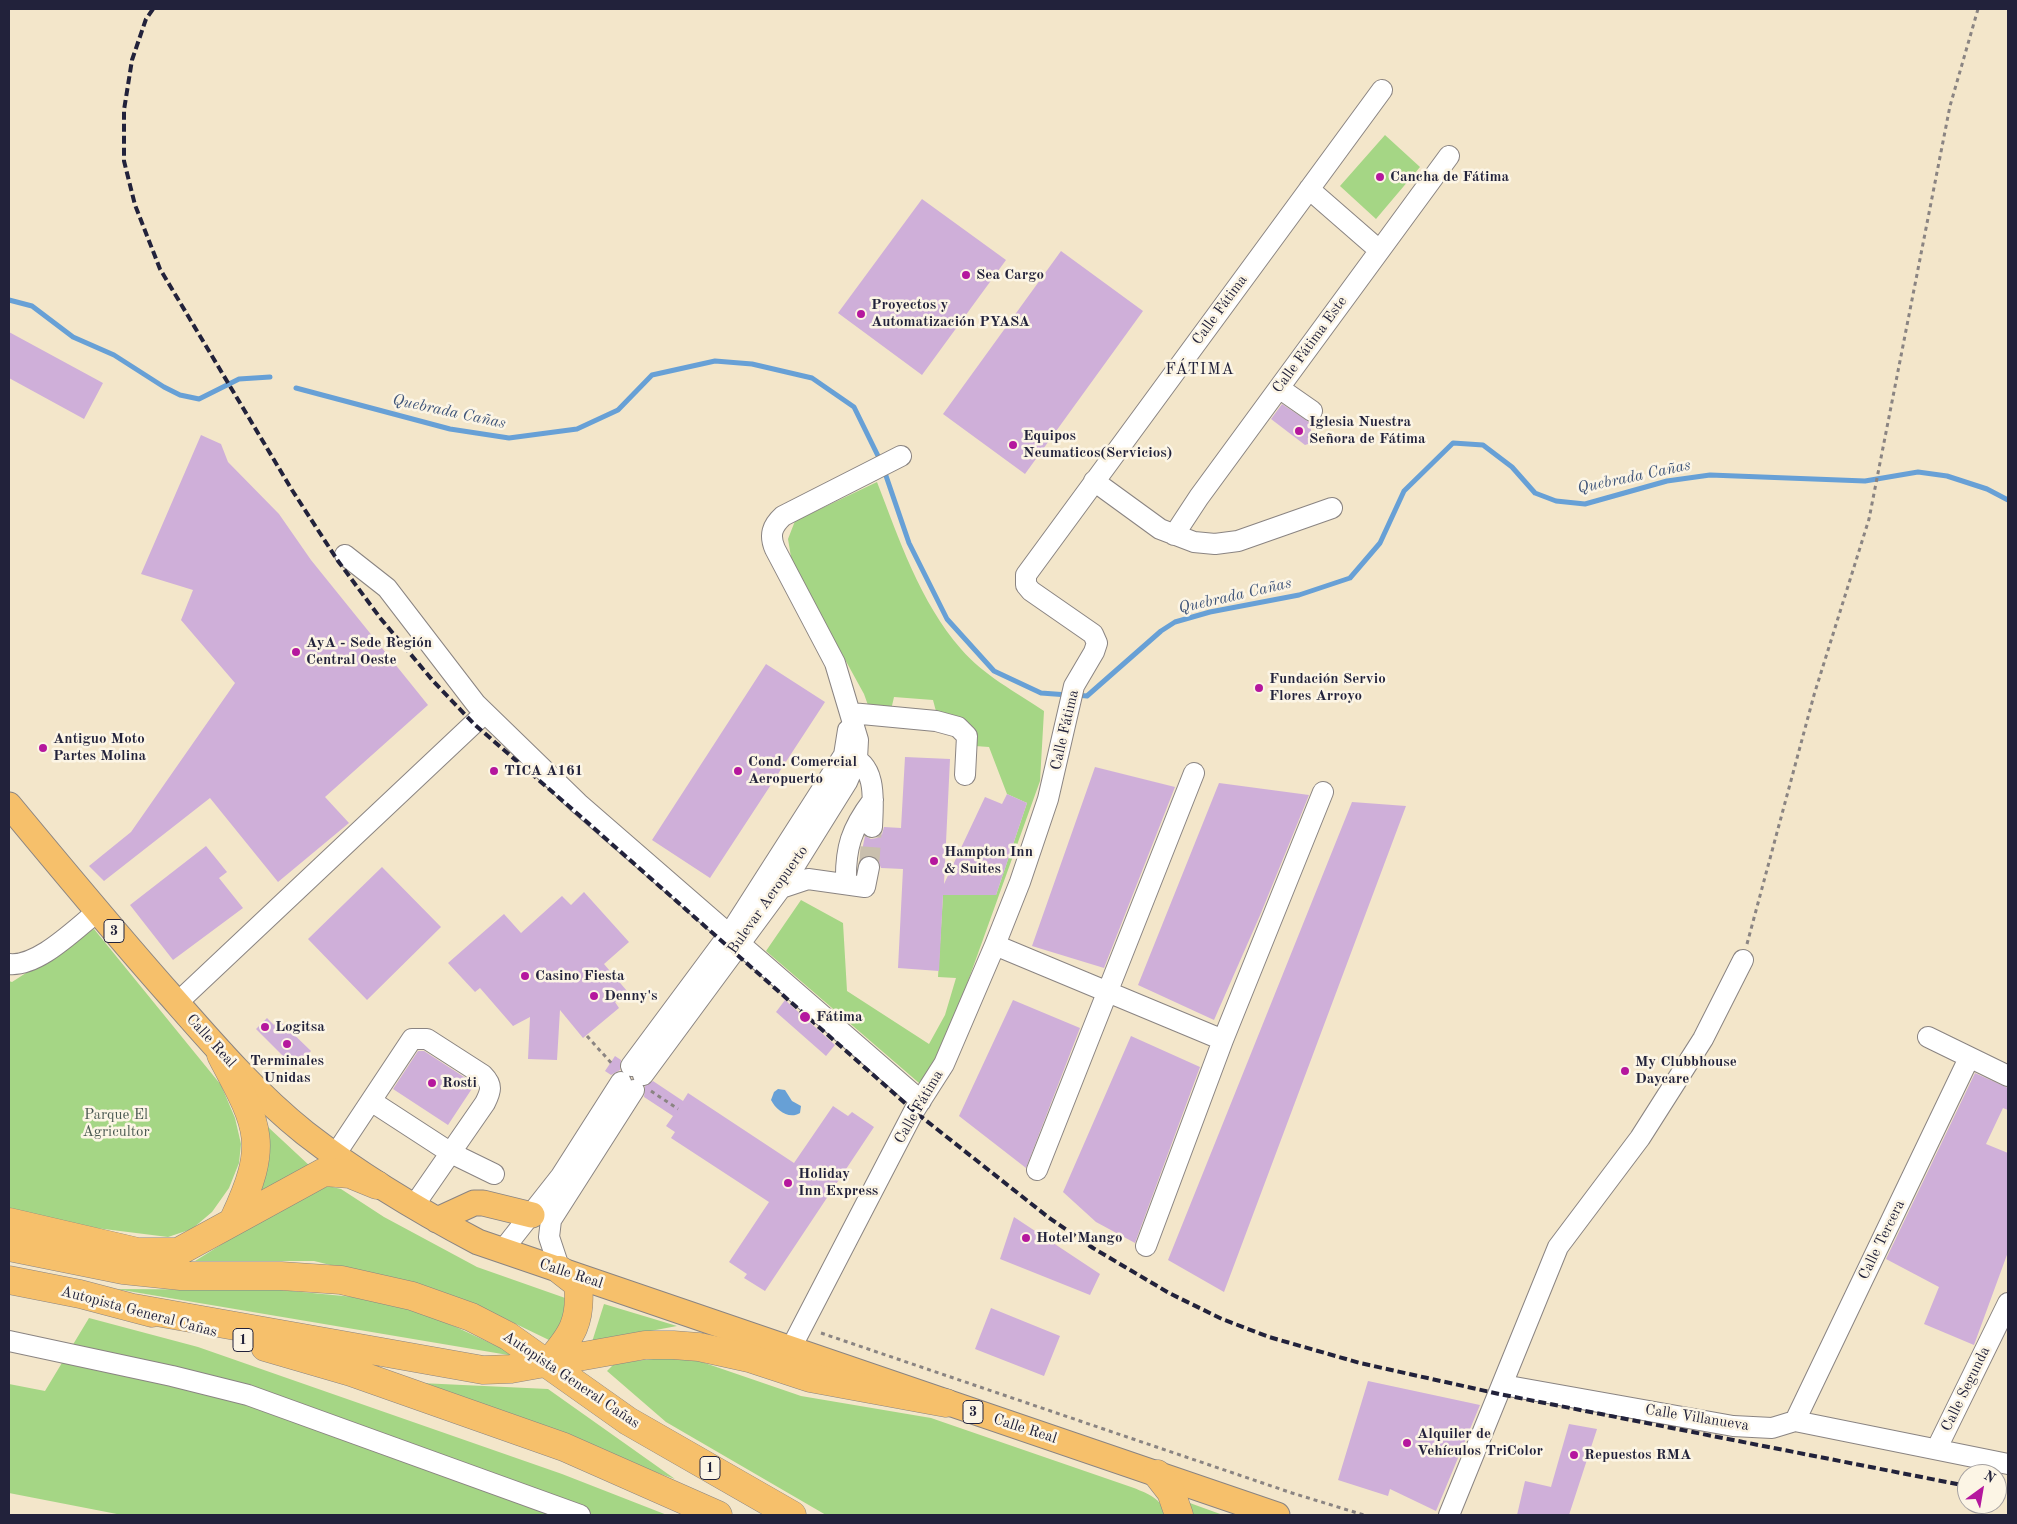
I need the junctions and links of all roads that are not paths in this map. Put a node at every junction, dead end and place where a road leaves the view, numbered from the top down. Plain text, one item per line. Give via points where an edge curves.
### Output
1 (1382, 90) dead end
2 (1449, 156) dead end
3 (1309, 189) junction
4 (1379, 250) junction
5 (1279, 388) junction
6 (1312, 411) dead end
7 (901, 456) dead end
8 (1094, 481) junction
9 (1332, 508) dead end
10 (1174, 536) junction
11 (345, 554) dead end
12 (851, 713) junction
13 (485, 714) junction
14 (850, 757) junction
15 (1194, 773) dead end
16 (965, 775) dead end
17 (1323, 792) dead end
18 (873, 800) junction
19 (9, 804) edge
20 (872, 826) tunnel mouth
21 (869, 868) tunnel mouth
22 (846, 884) junction
23 (781, 888) junction
24 (97, 912) junction
25 (734, 938) junction
26 (995, 945) junction
27 (1743, 960) road end
28 (9, 964) edge
29 (1108, 992) junction
30 (177, 1003) junction
31 (1928, 1037) dead end
32 (1222, 1040) junction
33 (221, 1055) junction
34 (1970, 1058) junction
35 (2008, 1076) edge
36 (371, 1101) junction
37 (921, 1101) junction
38 (451, 1153) junction
39 (335, 1155) junction
40 (1037, 1170) dead end
41 (494, 1174) dead end
42 (568, 1180) junction
43 (377, 1185) junction
44 (414, 1207) junction
45 (532, 1215) junction
46 (234, 1219) junction
47 (437, 1220) junction
48 (9, 1222) edge
49 (9, 1246) edge
50 (1146, 1246) dead end
51 (502, 1251) junction
52 (560, 1270) junction
53 (9, 1280) edge
54 (2008, 1303) edge
55 (134, 1308) junction
56 (9, 1342) edge
57 (791, 1348) junction
58 (548, 1362) junction
59 (1505, 1380) junction
60 (946, 1403) junction
61 (1795, 1421) junction
62 (1937, 1448) junction
63 (2008, 1464) edge
64 (1157, 1474) junction
65 (580, 1515) edge
66 (718, 1515) edge
67 (792, 1515) edge
68 (1179, 1515) edge
69 (1277, 1515) edge
70 (1449, 1515) edge

1 - 3 street, Calle Fátima
2 - 4 street, Calle Fátima Este
3 - 4 street
3 - 8 street, Calle Fátima
4 - 5 street, Calle Fátima Este
5 - 6 street
5 - 10 street, Calle Fátima Este
7 - 12 street, Bulevar Aeropuerto via 783,516 771,532 771,541 835,663
8 - 10 street
8 - 26 street, Calle Fátima via 1026,576 1026,585 1031,591 1094,634 1097,643 1074,686 1048,799
9 - 10 street via 1228,544 1194,542
11 - 13 street via 387,588
12 - 14 street, Bulevar Aeropuerto
12 - 16 street via 936,721 958,727 967,736
13 - 25 street via 578,803
13 - 30 street
14 - 18 street via 871,779
14 - 23 street, Bulevar Aeropuerto via 847,782
14 - 25 street, Bulevar Aeropuerto
15 - 29 street
17 - 32 street
18 - 20 street
18 - 22 street via 849,838
19 - 24 main road, Calle Real / 3
21 - 22 street via 865,887
22 - 23 street via 808,879
23 - 25 street, Bulevar Aeropuerto
24 - 28 street via 39,957 17,965
24 - 30 main road, Calle Real / 3
25 - 37 street
25 - 42 street, Bulevar Aeropuerto via 632,1078
26 - 29 street
26 - 37 street, Calle Fátima via 944,1064
27 - 59 street via 1703,1039 1640,1138 1558,1247
29 - 32 street
29 - 40 street
30 - 33 main road, Calle Real / 3
31 - 34 street
32 - 50 street
33 - 39 main road, Calle Real / 3 via 304,1132
33 - 46 highway via 249,1106 255,1128 255,1167 250,1187
34 - 35 street
34 - 61 street, Calle Tercera
36 - 38 street
36 - 38 street via 412,1039 428,1039 490,1082 491,1091
36 - 39 street
37 - 57 street, Calle Fátima
38 - 41 street
38 - 44 street
39 - 43 main road, Calle Real / 3
42 - 45 street, Bulevar Aeropuerto
42 - 52 street, Bulevar Aeropuerto via 550,1227 552,1251
43 - 44 main road, Calle Real / 3
43 - 46 highway via 350,1174 324,1172
44 - 47 main road, Calle Real / 3
45 - 47 main road via 474,1203
45 - 51 street, Bulevar Aeropuerto
46 - 48 highway via 178,1252 159,1253 138,1252
47 - 51 main road, Calle Real / 3
49 - 58 highway, Autopista General Cañas / 1 via 123,1270 182,1276 341,1280 412,1296 471,1317
51 - 52 main road, Calle Real / 3
52 - 57 main road, Calle Real / 3
52 - 58 highway via 578,1284 579,1313 564,1344
53 - 55 highway, Autopista General Cañas / 1
54 - 62 street, Calle Segunda
55 - 58 highway via 483,1370 512,1369
55 - 66 highway, Autopista General Cañas / 1 via 350,1372 564,1447
56 - 65 street via 248,1395
57 - 60 main road, Calle Real / 3
58 - 60 highway via 645,1345 699,1346 750,1358 810,1378
58 - 67 highway, Autopista General Cañas / 1 via 628,1420
59 - 61 street, Calle Villanueva via 1733,1426 1772,1428
59 - 70 street
60 - 64 main road, Calle Real / 3
61 - 62 street, Calle Villanueva
62 - 63 street, Calle Villanueva
64 - 68 highway via 1171,1492
64 - 69 main road, Calle Real / 3

